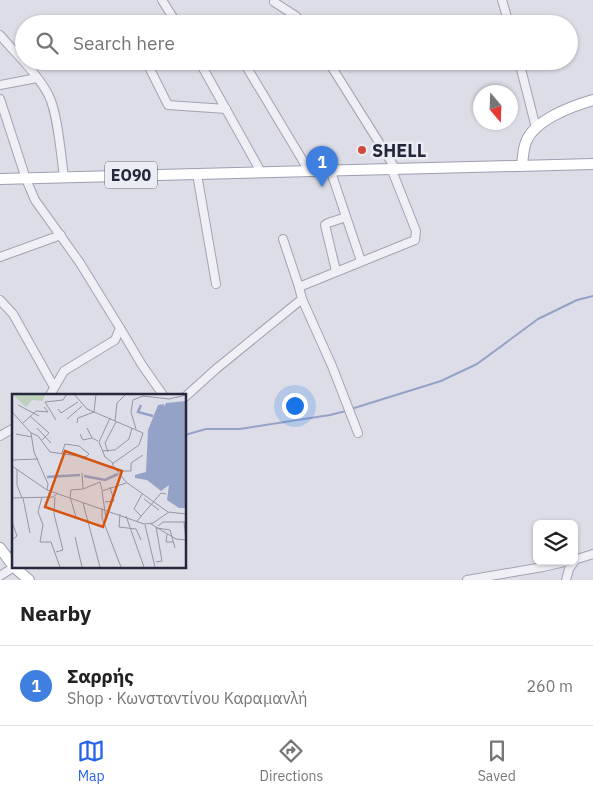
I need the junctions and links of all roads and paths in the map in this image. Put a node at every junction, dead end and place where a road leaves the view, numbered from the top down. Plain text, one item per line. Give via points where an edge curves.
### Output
1 (162, 0) edge
2 (502, 0) edge
3 (274, 2) dead end
4 (171, 15) edge
5 (294, 15) edge
6 (506, 15) edge
7 (0, 35) edge
8 (15, 52) edge
9 (30, 70) edge
10 (150, 70) edge
11 (204, 70) edge
12 (249, 70) edge
13 (333, 70) edge
14 (521, 70) edge
15 (37, 78) junction
16 (0, 86) edge
17 (0, 99) edge
18 (593, 100) edge
19 (226, 109) junction
20 (536, 128) junction
21 (593, 164) edge
22 (522, 165) junction
23 (393, 168) junction
24 (330, 169) junction
25 (309, 171) junction
26 (261, 172) junction
27 (197, 174) junction
28 (64, 177) junction
29 (0, 179) edge
30 (26, 179) junction
31 (346, 216) junction
32 (61, 235) junction
33 (283, 239) dead end
34 (1, 254) edge
35 (361, 260) junction
36 (336, 271) junction
37 (216, 284) dead end
38 (299, 287) junction
39 (302, 299) junction
40 (0, 300) edge
41 (120, 328) junction
42 (52, 391) edge
43 (162, 394) edge
44 (186, 396) edge
45 (12, 429) edge
46 (358, 433) dead end
47 (0, 436) edge
48 (2, 551) edge
49 (593, 554) edge
50 (578, 558) edge
51 (12, 564) edge
52 (553, 565) joint
53 (571, 565) edge
54 (16, 568) edge
55 (0, 576) edge
56 (566, 579) edge
57 (29, 580) edge
58 (467, 580) edge

1 - 4 street
2 - 6 street
3 - 5 street
7 - 8 street
9 - 15 street
10 - 19 street via 168,105
11 - 19 street
12 - 25 street
13 - 23 street
14 - 20 street
15 - 16 street
15 - 28 street via 50,98
17 - 30 street
18 - 20 main road via 556,114
19 - 26 street
20 - 22 main road via 526,140
21 - 22 main road, ΕΟ90
22 - 23 main road, ΕΟ90
23 - 24 main road, ΕΟ90
23 - 35 street via 416,238
24 - 25 main road, ΕΟ90
24 - 31 street
25 - 26 main road, ΕΟ90
26 - 27 main road, ΕΟ90
27 - 28 main road, ΕΟ90
27 - 37 street
28 - 30 main road, ΕΟ90
29 - 30 main road, ΕΟ90
30 - 32 street via 35,200
31 - 35 street
31 - 36 street via 325,226
32 - 34 street
32 - 41 street
33 - 38 street
35 - 36 street
36 - 38 street
38 - 39 street
39 - 44 street
39 - 46 street
40 - 42 street via 13,314
41 - 42 street via 115,340 64,371
41 - 43 street
45 - 47 street
48 - 51 main road
49 - 50 street
51 - 55 street
52 - 56 street
52 - 58 street
53 - 56 street
54 - 57 main road

